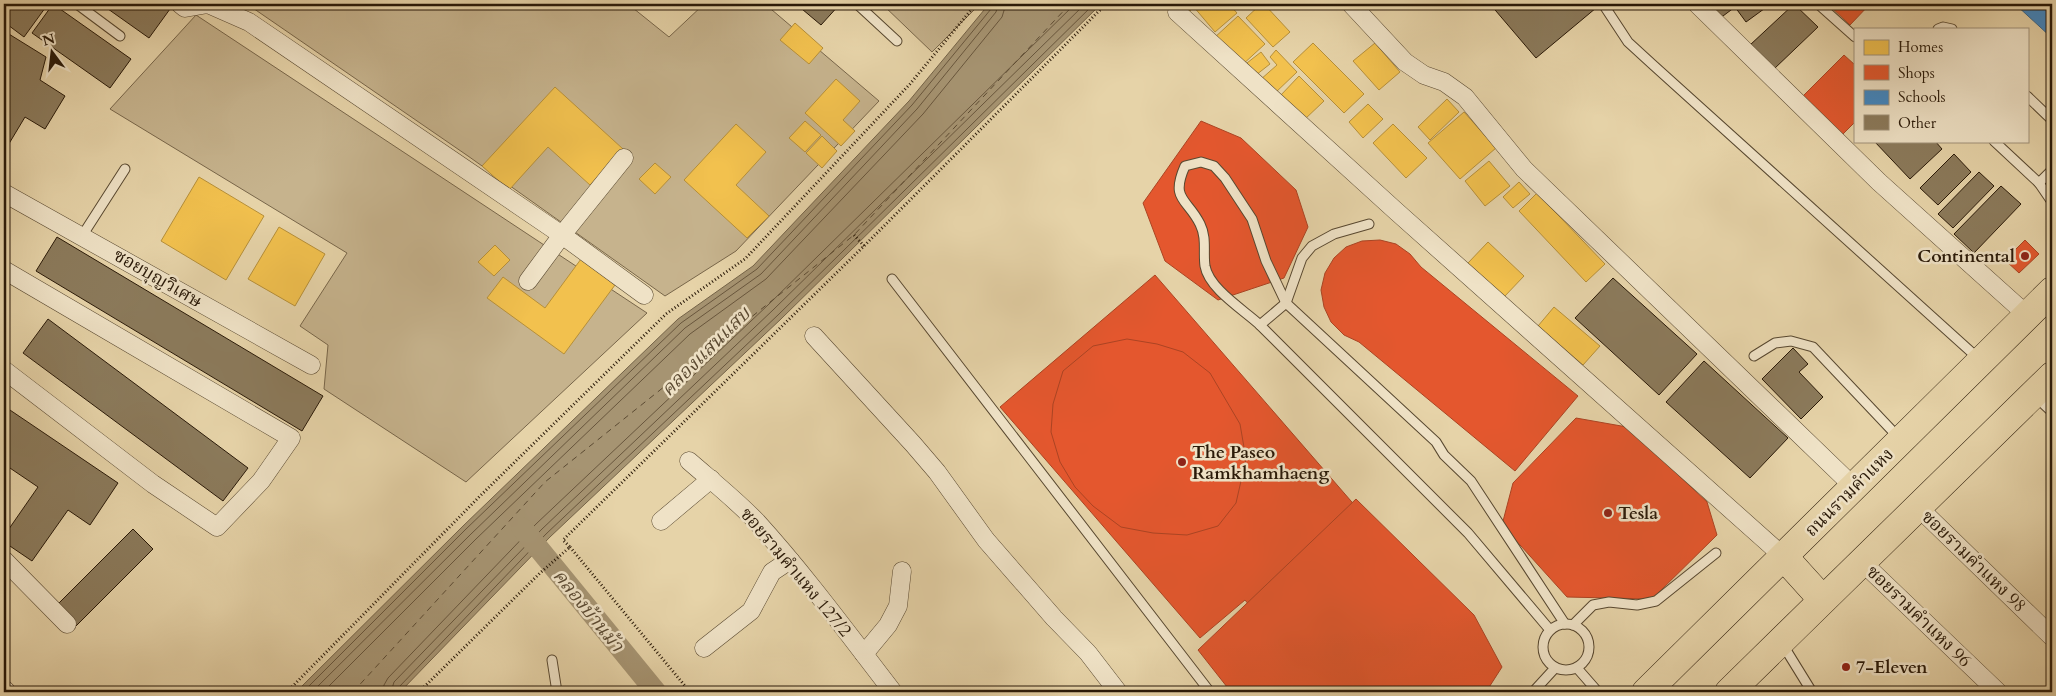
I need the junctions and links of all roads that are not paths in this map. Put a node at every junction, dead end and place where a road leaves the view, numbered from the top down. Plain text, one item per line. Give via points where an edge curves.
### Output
1 (76, 4) edge
2 (180, 4) edge
3 (857, 4) edge
4 (1351, 4) edge
5 (1603, 4) edge
6 (1697, 4) edge
7 (1818, 4) edge
8 (1177, 12) dead end
9 (120, 36) dead end
10 (1854, 36) edge
11 (897, 41) dead end
12 (2028, 97) edge
13 (2052, 120) edge
14 (1995, 142) edge
15 (624, 158) dead end
16 (125, 169) dead end
17 (2052, 170) edge
18 (2039, 183) junction
19 (4, 193) edge
20 (2052, 202) edge
21 (1369, 224) dead end
22 (562, 235) junction
23 (82, 236) junction
24 (4, 270) edge
25 (892, 279) dead end
26 (528, 281) dead end
27 (2052, 291) edge
28 (644, 295) dead end
29 (1286, 303) junction
30 (2028, 315) junction
31 (1260, 325) junction
32 (814, 336) dead end
33 (1754, 356) dead end
34 (1981, 361) junction
35 (311, 365) dead end
36 (4, 370) edge
37 (2052, 376) edge
38 (2042, 404) edge
39 (1901, 440) junction
40 (689, 461) dead end
41 (711, 479) junction
42 (1854, 487) junction
43 (1918, 507) junction
44 (661, 521) dead end
45 (1716, 553) dead end
46 (1784, 556) junction
47 (4, 560) edge
48 (790, 560) junction
49 (1861, 561) junction
50 (902, 570) dead end
51 (1822, 599) junction
52 (67, 624) dead end
53 (1569, 624) junction
54 (1550, 630) junction
55 (2052, 637) edge
56 (1781, 640) junction
57 (704, 648) dead end
58 (864, 654) junction
59 (552, 660) dead end
60 (1555, 668) junction
61 (1577, 668) junction
62 (4, 689) edge
63 (7, 692) edge
64 (557, 692) edge
65 (893, 692) edge
66 (1118, 692) edge
67 (1210, 692) edge
68 (1532, 692) edge
69 (1598, 692) edge
70 (1646, 692) edge
71 (1729, 692) edge
72 (1812, 692) edge
73 (1998, 692) edge

1 - 9 lane
2 - 22 street via 185,8 208,4 249,22
3 - 11 lane
4 - 42 street via 1405,62 1465,97 1524,170
5 - 34 lane via 1628,42
6 - 30 street via 1879,182
7 - 10 lane
8 - 46 street via 1404,219
12 - 13 lane
14 - 18 lane
15 - 22 street
16 - 23 lane
17 - 18 lane
18 - 20 lane
19 - 23 street, ซอยบุญวิเศษ
21 - 29 lane via 1334,234 1312,246 1302,258
22 - 26 street
22 - 28 street
23 - 35 street, ซอยบุญวิเศษ
24 - 36 street via 291,438 261,481 217,527 153,484
25 - 67 lane
27 - 30 main road, ถนนรามคำแหง
29 - 31 lane
29 - 31 lane via 1266,261 1252,219 1224,178 1214,166 1201,162 1185,166 1178,188 1183,201 1200,224 1206,268 1220,291
29 - 53 lane via 1436,442 1444,455 1471,481
30 - 34 main road, ถนนรามคำแหง
31 - 54 lane via 1468,533
32 - 66 street via 937,472 986,540 1088,653
33 - 39 lane via 1775,343 1791,341 1813,347
34 - 39 main road, ถนนรามคำแหง
37 - 38 main road
38 - 43 main road
39 - 42 main road, ถนนรามคำแหง
40 - 41 street, ซอยรามคำแหง 127/2
41 - 44 street
41 - 48 street, ซอยรามคำแหง 127/2 via 756,521
42 - 46 main road, ถนนรามคำแหง
43 - 49 main road
43 - 55 street, ซอยรามคําแหง 98
45 - 53 lane via 1656,601 1637,605 1609,602 1593,605
46 - 51 main road
46 - 70 main road, ถนนรามคำแหง
47 - 52 street
48 - 57 street via 772,572 751,611
48 - 58 street, ซอยรามคำแหง 127/2
49 - 51 main road
49 - 73 street, ซอยรามคําแหง 96
50 - 58 street via 898,606
51 - 56 main road
53 - 54 lane
53 - 61 lane via 1586,634 1589,641 1588,657
54 - 60 lane via 1543,642 1543,650
56 - 71 main road
56 - 72 lane
58 - 65 street, ซอยรามคำแหง 127/2
59 - 64 lane
60 - 61 lane
60 - 68 lane
61 - 69 lane
62 - 63 street

